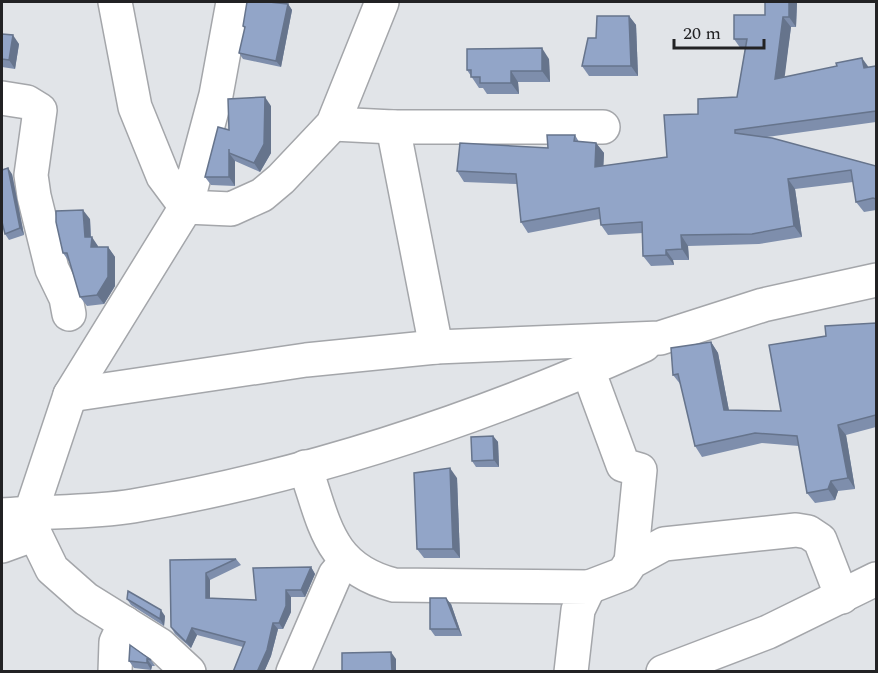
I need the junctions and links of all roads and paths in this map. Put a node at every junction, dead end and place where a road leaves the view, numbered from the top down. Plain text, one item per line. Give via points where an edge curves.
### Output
1 (115, 2) edge
2 (233, 2) edge
3 (382, 2) edge
4 (2, 98) edge
5 (333, 124) junction
6 (603, 126) dead end
7 (393, 127) junction
8 (186, 207) junction
9 (876, 280) edge
10 (69, 314) dead end
11 (660, 338) junction
12 (436, 347) junction
13 (588, 370) junction
14 (70, 395) junction
15 (305, 467) junction
16 (22, 520) edge
17 (2, 546) edge
18 (346, 561) junction
19 (631, 562) junction
20 (876, 579) edge
21 (589, 587) junction
22 (842, 597) junction
23 (125, 623) junction
24 (115, 672) edge
25 (189, 672) edge
26 (293, 672) edge
27 (571, 672) edge
28 (663, 672) edge

1 - 8 street via 135,107 163,176
2 - 8 street via 216,95
3 - 5 street
4 - 10 street via 27,102 40,110 31,175 52,269 66,297
5 - 7 street
5 - 8 street via 262,195 231,209
6 - 7 street
7 - 12 street
8 - 14 street
9 - 11 street via 763,305
11 - 12 street
11 - 13 street
12 - 14 street via 306,360
13 - 15 street via 445,426
13 - 19 street via 623,465 640,470
14 - 16 street
15 - 16 street via 131,506
15 - 18 street via 330,538
16 - 17 street
16 - 23 street via 52,569 86,599
18 - 21 street via 369,579 394,585
18 - 26 street via 335,575
19 - 21 street via 623,574
19 - 22 street via 663,544 796,530 820,540
20 - 22 street
21 - 27 street via 578,610
22 - 28 street via 768,632
23 - 24 street via 116,642
23 - 25 street via 160,645

